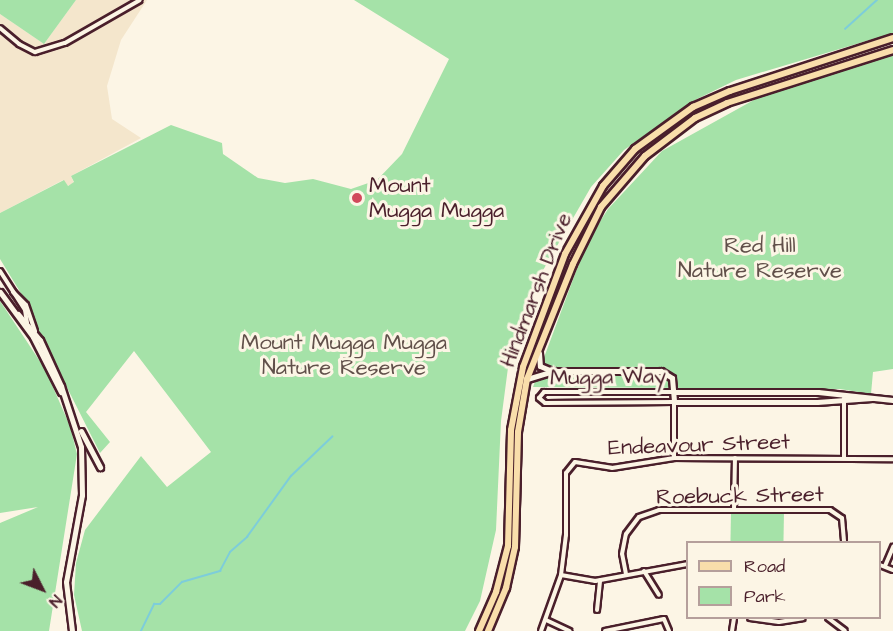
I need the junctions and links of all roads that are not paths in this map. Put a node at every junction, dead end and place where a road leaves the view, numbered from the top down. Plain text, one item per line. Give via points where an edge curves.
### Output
1 (140, 0) edge
2 (0, 28) edge
3 (893, 38) edge
4 (893, 50) edge
5 (0, 271) edge
6 (12, 291) junction
7 (0, 292) edge
8 (26, 324) junction
9 (35, 332) junction
10 (540, 342) junction
11 (554, 371) junction
12 (527, 379) junction
13 (674, 392) junction
14 (62, 393) junction
15 (844, 398) junction
16 (893, 400) edge
17 (674, 402) junction
18 (73, 416) junction
19 (674, 458) junction
20 (735, 458) junction
21 (844, 458) junction
22 (893, 459) edge
23 (100, 467) dead end
24 (734, 509) junction
25 (844, 541) edge
26 (893, 547) edge
27 (686, 564) edge
28 (882, 565) edge
29 (893, 570) edge
30 (644, 571) junction
31 (626, 574) junction
32 (561, 575) junction
33 (600, 580) junction
34 (659, 595) dead end
35 (597, 610) dead end
36 (757, 619) edge
37 (796, 619) edge
38 (829, 619) edge
39 (546, 620) junction
40 (72, 631) edge
41 (479, 631) edge
42 (488, 631) edge
43 (541, 631) edge
44 (570, 631) edge
45 (605, 631) edge
46 (669, 631) edge
47 (845, 631) edge

1 - 2 street via 65,43 35,52 18,44
3 - 41 main road, Hindmarsh Drive via 730,91 693,107 635,149 603,186 565,254 523,367 511,430 508,546 496,592
4 - 10 main road, Hindmarsh Drive via 727,103 695,118 662,141 627,173 601,207
5 - 6 street
6 - 8 street via 25,310
6 - 9 street via 26,305
7 - 8 main road
8 - 9 main road
8 - 14 main road
9 - 14 main road
10 - 11 main road via 539,364
10 - 12 main road, Hindmarsh Drive
11 - 12 main road
11 - 13 main road via 664,372 672,378
12 - 42 main road, Hindmarsh Drive via 518,432 515,547 504,595
13 - 15 main road, Mugga Way
13 - 17 main road
13 - 17 street, Mugga Way via 544,392 539,398 545,403
14 - 18 main road
15 - 16 main road, Mugga Way
15 - 17 main road, Mugga Way
15 - 21 street
17 - 19 street
18 - 23 main road
18 - 40 main road via 83,476 66,582
19 - 20 street, Endeavour Street
19 - 32 street, Endeavour Street via 620,467 581,460 572,464 566,473 566,536
20 - 21 street, Endeavour Street
20 - 24 street
21 - 22 street, Endeavour Street
24 - 25 street, Roebuck Street via 830,510 842,519
24 - 31 street, Roebuck Street via 669,509 642,516 623,542
26 - 28 street
27 - 30 street
28 - 29 street
30 - 31 street
30 - 34 street
31 - 33 street
32 - 33 street
32 - 39 street, Endeavour Street
33 - 35 street
36 - 37 street
38 - 47 street
39 - 43 street, Endeavour Street
39 - 44 street
45 - 46 street via 664,619

